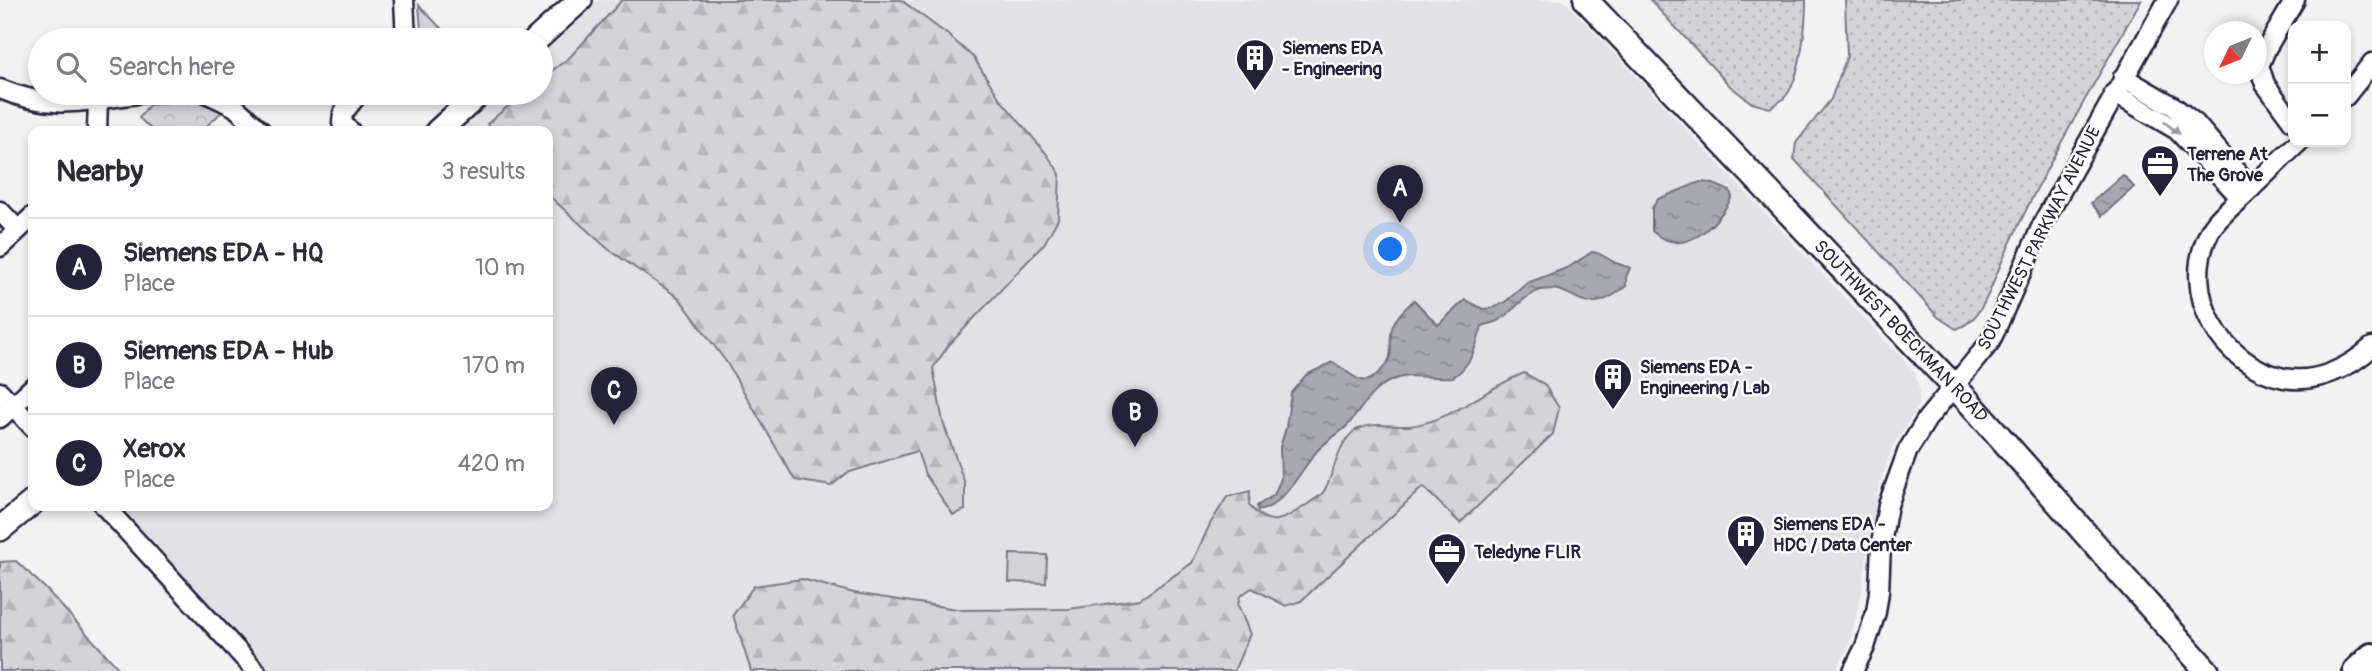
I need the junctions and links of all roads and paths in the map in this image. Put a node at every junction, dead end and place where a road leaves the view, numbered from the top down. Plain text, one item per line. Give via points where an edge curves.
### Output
1 (404, 0) edge
2 (1586, 0) edge
3 (2168, 0) edge
4 (2295, 0) edge
5 (568, 4) edge
6 (406, 28) edge
7 (547, 28) edge
8 (2372, 63) edge
9 (2123, 77) junction
10 (0, 89) edge
11 (2351, 90) edge
12 (2114, 93) junction
13 (28, 98) edge
14 (98, 105) edge
15 (231, 105) edge
16 (349, 105) edge
17 (467, 105) edge
18 (2288, 115) edge
19 (97, 126) edge
20 (256, 126) edge
21 (346, 126) edge
22 (444, 126) edge
23 (2294, 147) edge
24 (2246, 194) junction
25 (0, 211) edge
26 (28, 221) edge
27 (18, 230) junction
28 (0, 247) edge
29 (2372, 347) edge
30 (1954, 388) junction
31 (0, 392) edge
32 (28, 392) edge
33 (14, 406) junction
34 (0, 418) edge
35 (28, 421) edge
36 (28, 506) edge
37 (109, 511) edge
38 (0, 529) edge
39 (2372, 657) edge
40 (256, 671) edge
41 (1853, 671) edge
42 (2207, 671) edge
43 (2357, 671) edge

1 - 6 street
2 - 30 main road, SOUTHWEST BOECKMAN ROAD
3 - 9 street, SOUTHWEST PARKWAY AVENUE
4 - 18 street via 2259,66
5 - 7 main road
8 - 11 street
9 - 12 street, SOUTHWEST PARKWAY AVENUE
9 - 24 street via 2195,123
10 - 13 street
12 -> 24 street via 2176,130
12 - 30 street, SOUTHWEST PARKWAY AVENUE via 2038,233 1994,336
14 - 19 street
15 - 20 street
16 - 21 street via 343,113
17 - 22 main road
23 - 24 street
24 - 29 street via 2208,234 2200,267 2203,304 2224,343 2254,367 2297,379 2348,366
25 - 27 street
26 - 27 street
27 - 28 street
30 - 41 street, SOUTHWEST PARKWAY AVENUE via 1916,436 1897,475 1881,544 1876,612
30 - 42 main road, SOUTHWEST BOECKMAN ROAD
31 - 33 street
32 - 33 street
33 - 34 street
33 - 35 street
36 - 38 main road
37 - 40 street
39 - 43 highway

